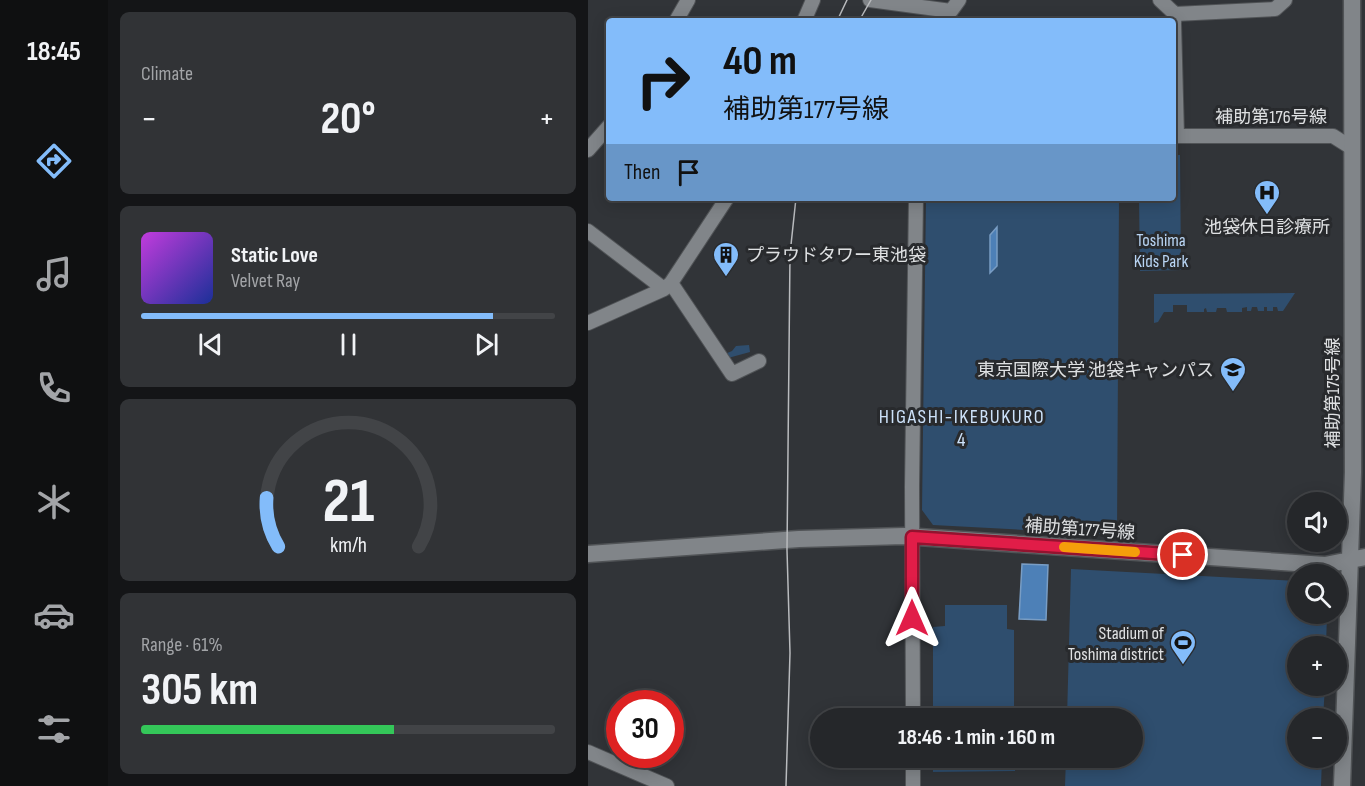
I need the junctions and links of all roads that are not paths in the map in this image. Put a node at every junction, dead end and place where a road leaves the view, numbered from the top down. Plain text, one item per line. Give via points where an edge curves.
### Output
1 (688, 0) edge
2 (813, 0) edge
3 (870, 0) edge
4 (959, 0) edge
5 (1160, 0) edge
6 (1285, 0) edge
7 (1352, 0) edge
8 (1175, 14) junction
9 (678, 18) edge
10 (805, 18) edge
11 (1175, 18) edge
12 (606, 129) edge
13 (1176, 136) edge
14 (1358, 148) edge
15 (588, 150) edge
16 (725, 201) edge
17 (916, 201) edge
18 (588, 231) edge
19 (668, 286) junction
20 (588, 323) edge
21 (759, 361) dead end
22 (912, 537) junction
23 (588, 554) edge
24 (1358, 558) edge
25 (913, 708) edge
26 (588, 752) edge
27 (913, 768) edge
28 (667, 786) edge
29 (913, 786) edge
30 (1342, 786) edge

1 - 9 street
2 - 10 street
3 - 4 street via 951,11
5 - 8 street
6 - 8 street via 1275,9
7 - 14 street, 補助第175号線
8 - 11 street
12 - 15 street
13 - 14 street, 補助第176号線 via 1333,136
14 - 24 street, 補助第175号線 via 1353,472
16 - 19 street
17 - 22 street
18 - 19 street
19 - 20 street
19 - 21 street via 732,374
22 - 23 street, 補助第177号線 via 806,539
22 - 24 street, 補助第177号線 via 1325,565
22 - 25 street
24 - 30 street, 補助第175号線
26 - 28 street
27 - 29 street

